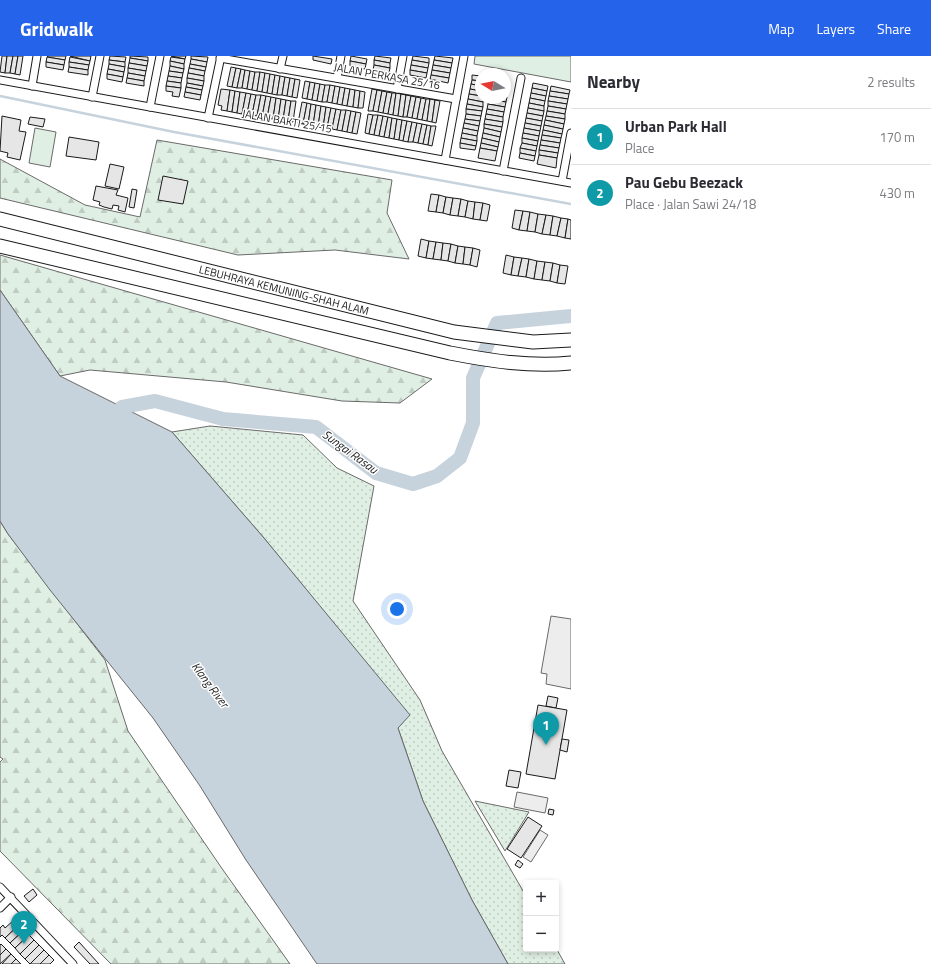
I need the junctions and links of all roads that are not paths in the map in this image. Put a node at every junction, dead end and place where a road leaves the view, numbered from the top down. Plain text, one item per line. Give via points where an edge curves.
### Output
1 (37, 56) edge
2 (100, 56) edge
3 (160, 56) edge
4 (282, 56) edge
5 (341, 56) edge
6 (403, 56) edge
7 (464, 56) edge
8 (221, 57) edge
9 (280, 68) junction
10 (337, 78) junction
11 (521, 78) dead end
12 (0, 80) edge
13 (32, 86) junction
14 (397, 89) junction
15 (92, 97) junction
16 (456, 99) junction
17 (150, 107) junction
18 (208, 118) junction
19 (571, 133) edge
20 (445, 160) junction
21 (503, 171) junction
22 (562, 181) junction
23 (571, 183) edge
24 (0, 220) edge
25 (0, 246) edge
26 (571, 340) edge
27 (571, 363) edge
28 (0, 887) edge
29 (11, 897) junction
30 (0, 908) edge
31 (73, 964) edge

1 - 13 street
2 - 15 street
3 - 17 street
4 - 9 street
5 - 10 street
6 - 14 street
7 - 16 street
8 - 9 street, JALAN PERKASA 25/16
8 - 18 street
9 - 10 street, JALAN PERKASA 25/16
10 - 14 street, JALAN PERKASA 25/16
11 - 21 street
12 - 13 street, JALAN BAKTI 25/15
13 - 15 street, JALAN BAKTI 25/15
14 - 16 street, JALAN PERKASA 25/16
15 - 17 street, JALAN BAKTI 25/15
16 - 20 street
17 - 18 street, JALAN BAKTI 25/15
18 - 20 street, JALAN BAKTI 25/15
19 - 22 street
20 - 21 street, JALAN BAKTI 25/15
21 - 22 street, JALAN BAKTI 25/15
22 - 23 street, JALAN BAKTI 25/15
24 - 26 highway, LEBUHRAYA KEMUNING-SHAH ALAM via 454,332 533,342
25 - 27 highway, LEBUHRAYA KEMUNING-SHAH ALAM via 450,354 512,364
28 - 29 street
29 - 30 street
29 - 31 street

